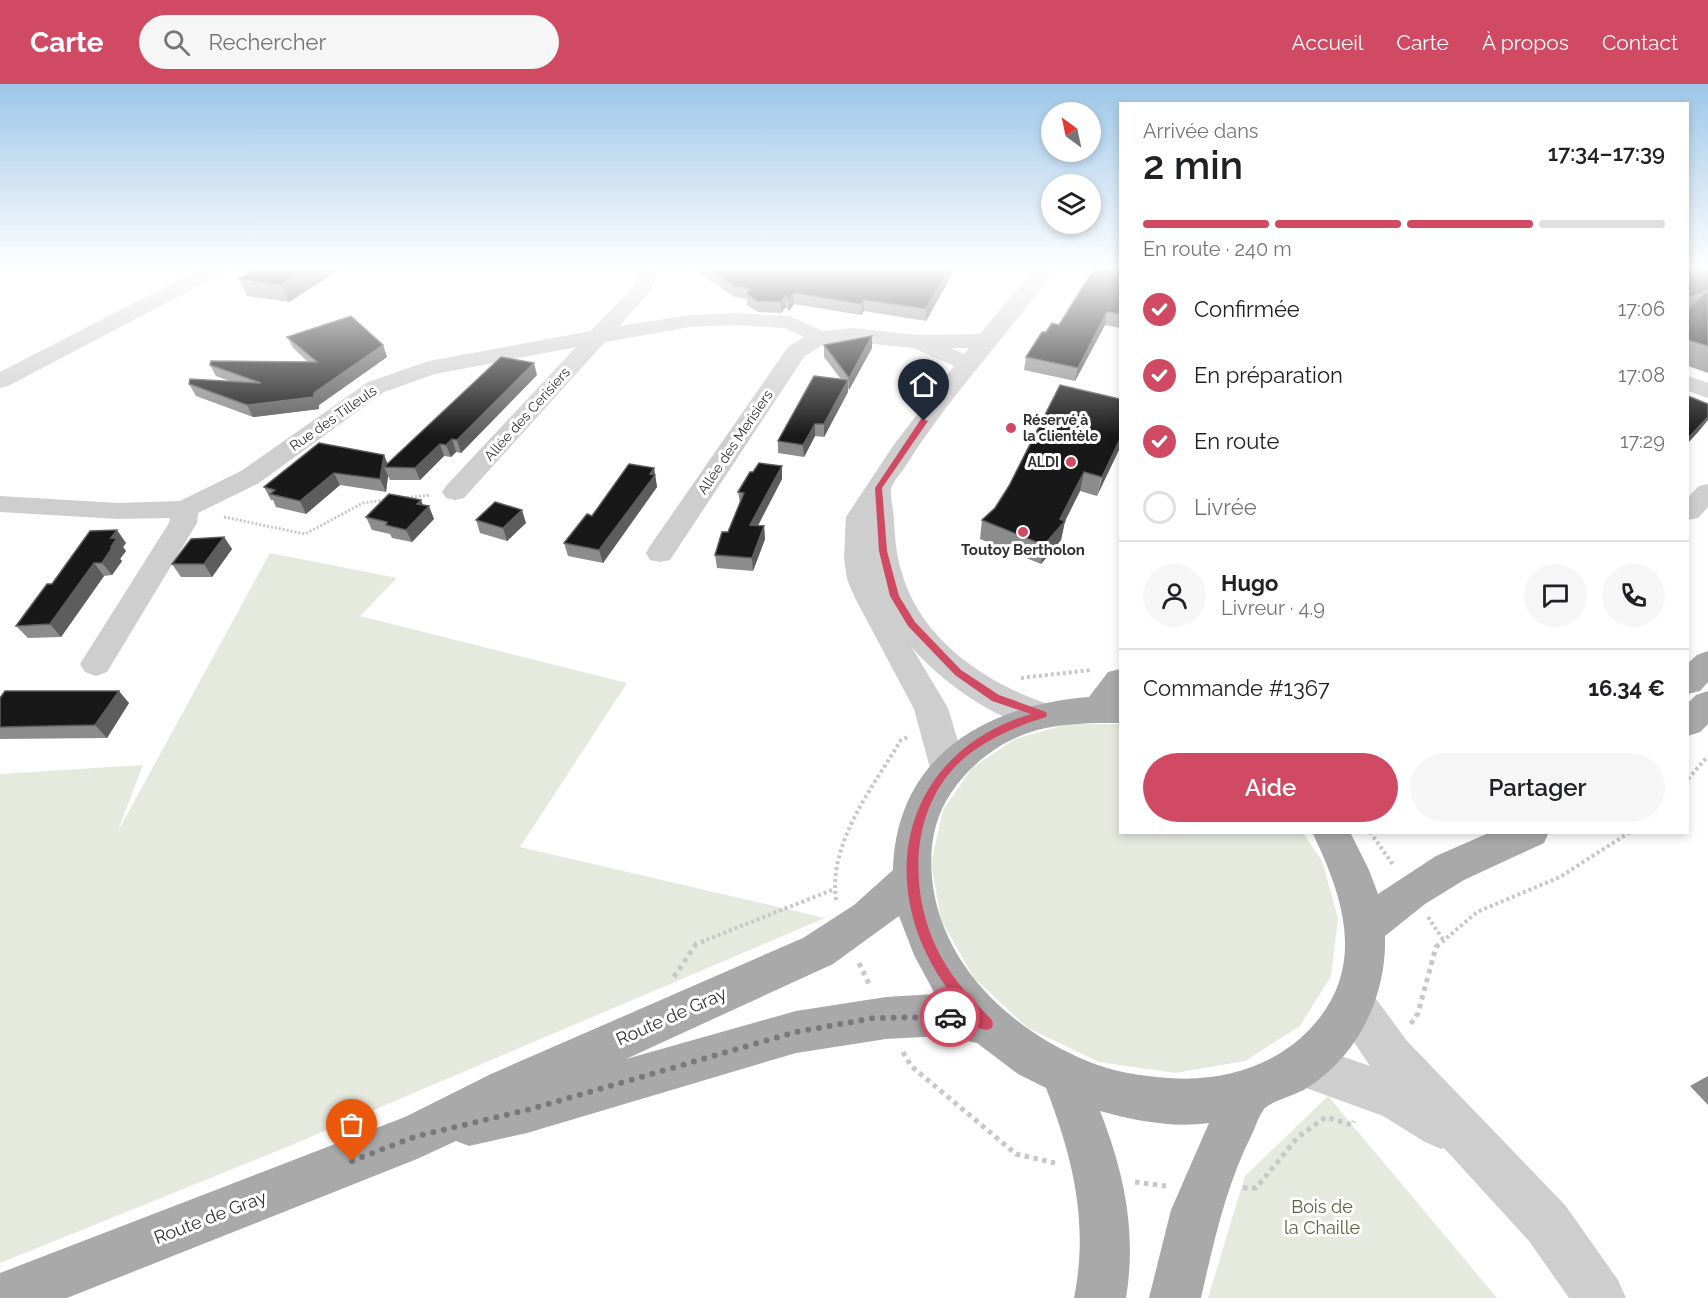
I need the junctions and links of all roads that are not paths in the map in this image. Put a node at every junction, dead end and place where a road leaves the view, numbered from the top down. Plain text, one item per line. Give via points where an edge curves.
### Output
1 (111, 324) edge
2 (610, 324) edge
3 (674, 324) edge
4 (787, 324) edge
5 (999, 324) edge
6 (599, 336) junction
7 (818, 338) junction
8 (985, 341) junction
9 (917, 342) junction
10 (967, 363) junction
11 (0, 381) edge
12 (1689, 383) edge
13 (1708, 392) edge
14 (879, 488) junction
15 (455, 492) road end
16 (1708, 492) edge
17 (0, 504) edge
18 (185, 509) junction
19 (1689, 511) edge
20 (660, 554) dead end
21 (1708, 663) edge
22 (96, 664) dead end
23 (1109, 676) edge
24 (1689, 681) edge
25 (1708, 704) edge
26 (1110, 709) edge
27 (1042, 715) junction
28 (1689, 722) edge
29 (948, 768) junction
30 (1331, 834) edge
31 (1526, 834) edge
32 (911, 877) junction
33 (1365, 928) junction
34 (1353, 1003) junction
35 (987, 1024) junction
36 (1303, 1065) junction
37 (1382, 1073) junction
38 (1063, 1075) junction
39 (1249, 1092) junction
40 (417, 1136) junction
41 (2, 1298) edge
42 (1100, 1298) edge
43 (1175, 1298) edge
44 (1600, 1298) edge

1 - 11 street
2 - 6 street, Allée des Cerisiers
3 - 6 street, Rue des Tilleuls
4 - 7 street, Rue des Tilleuls via 798,325
5 - 8 street
6 - 15 street, Allée des Cerisiers
6 - 18 street, Rue des Tilleuls via 399,377 376,387 250,477
7 - 9 street via 853,335
7 - 20 street, Allée des Merisiers via 796,352
8 - 9 street
8 - 10 street
9 - 10 street
10 - 14 street
12 - 13 street
14 - 27 street via 883,551 895,596 911,624 958,672 988,694
14 - 29 street via 860,517 858,558 862,579 931,708
16 - 19 street
17 - 18 street, Rue des Tilleuls via 118,511
18 - 22 street via 183,523
21 - 24 main road
23 - 26 main road
25 - 28 main road
26 - 27 main road
27 - 29 main road via 997,731 970,747
29 - 32 main road via 920,817 911,856
30 - 33 main road via 1353,876
31 - 33 main road via 1450,868
32 - 35 main road via 917,910 932,952 965,1001
32 - 40 main road, Route de Gray via 895,898 818,951 507,1090
33 - 34 main road via 1361,979
34 - 36 main road via 1341,1027
34 - 37 street
35 - 38 main road via 1027,1055
35 - 40 main road, Route de Gray via 941,1015 886,1017 796,1032 527,1110
36 - 37 street
36 - 39 main road via 1278,1081
37 - 44 street via 1399,1100 1474,1146 1548,1224
38 - 39 main road via 1100,1089 1177,1102 1214,1100
38 - 42 main road via 1078,1112 1105,1212 1104,1283
39 - 43 main road via 1196,1210
40 - 41 main road, Route de Gray

